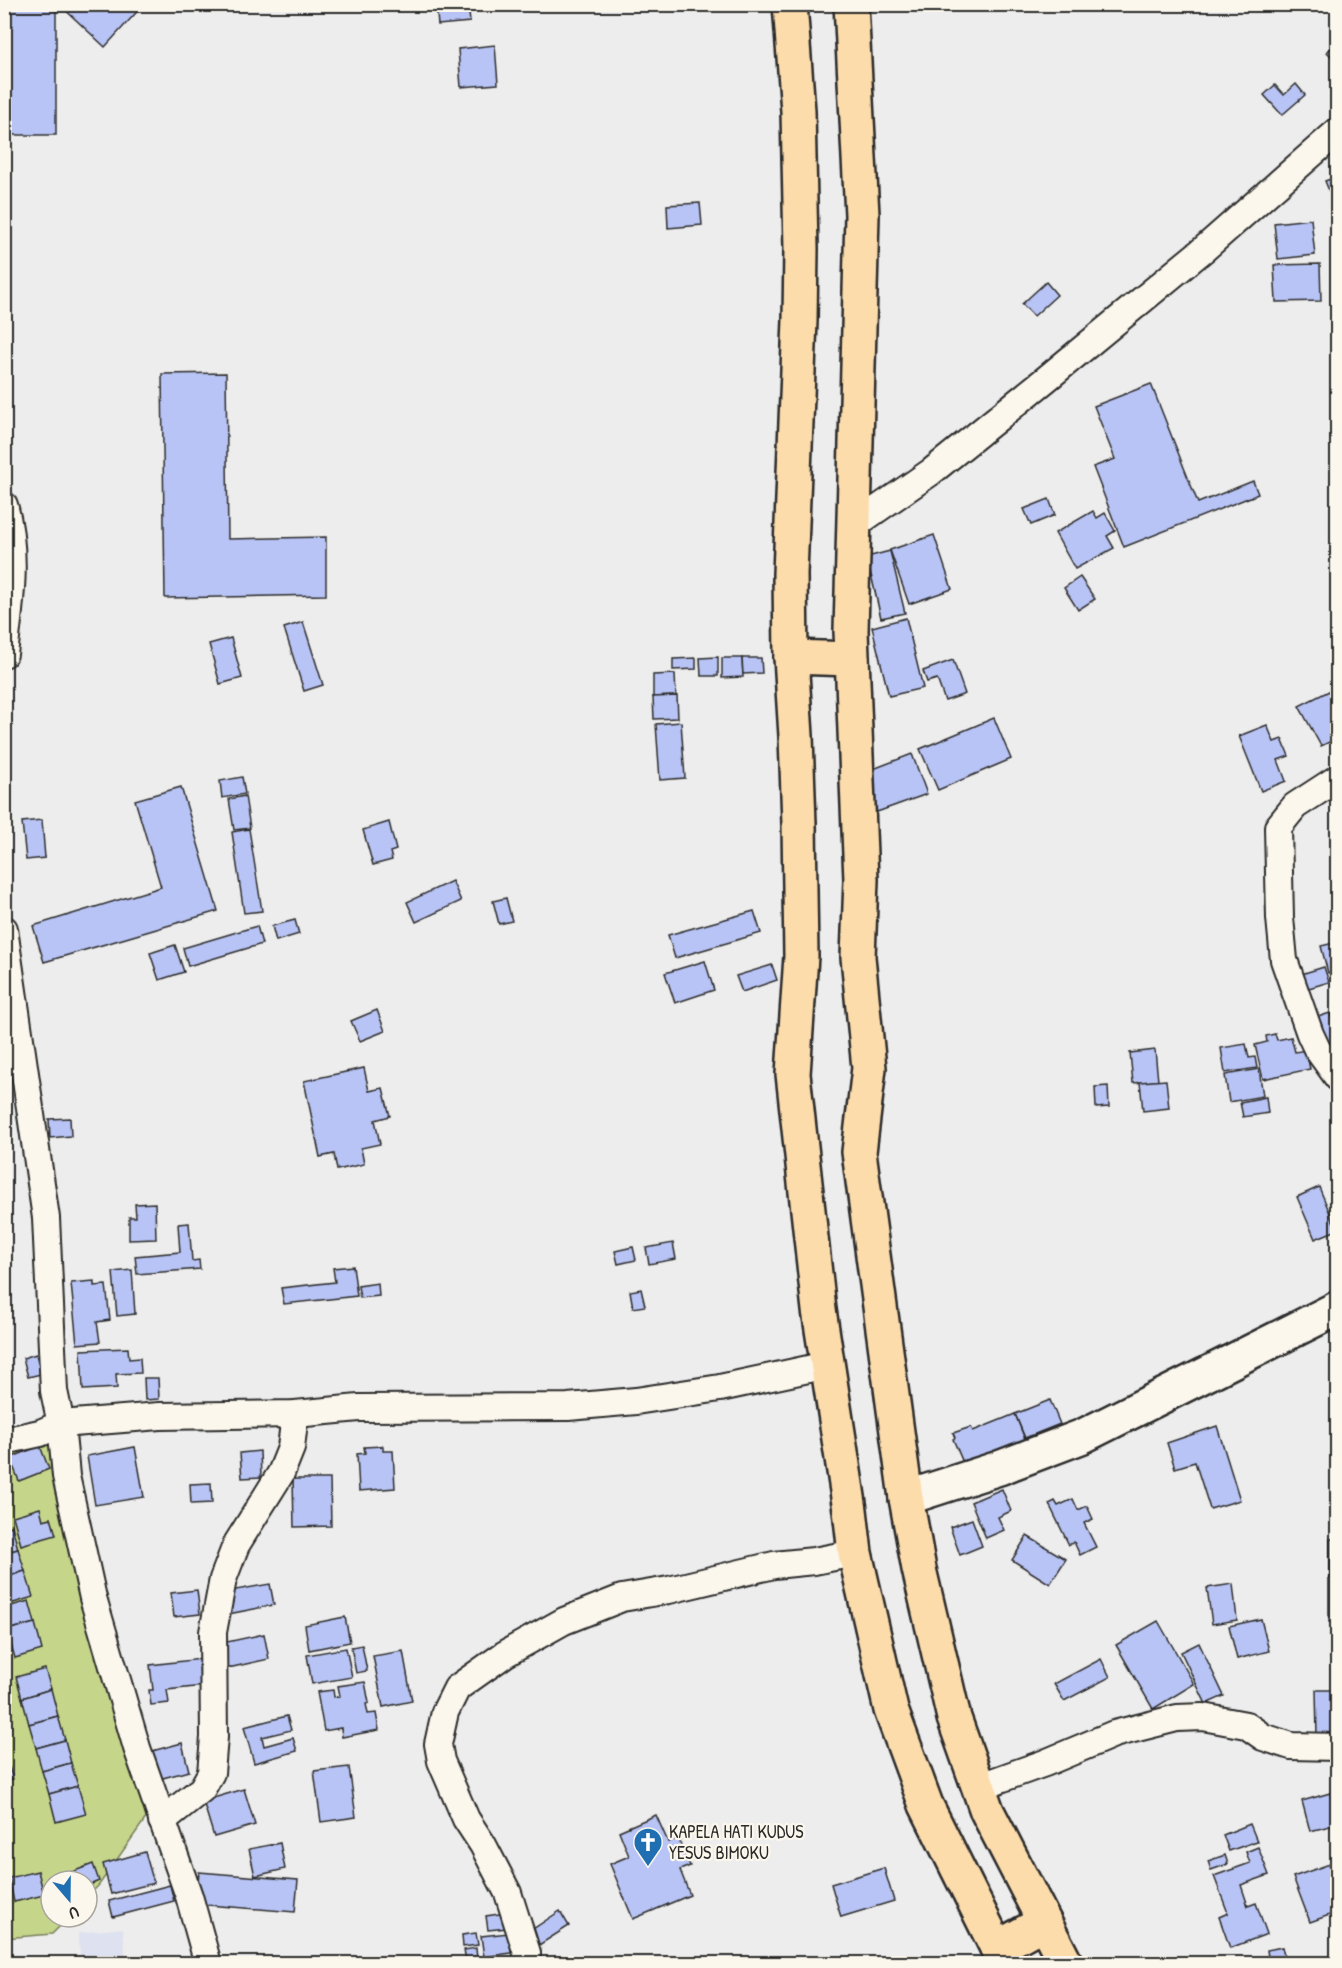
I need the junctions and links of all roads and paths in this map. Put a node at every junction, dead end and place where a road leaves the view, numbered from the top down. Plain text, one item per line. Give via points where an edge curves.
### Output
1 (790, 4) edge
2 (851, 4) edge
3 (1338, 131) edge
4 (4, 504) edge
5 (856, 524) junction
6 (4, 654) edge
7 (791, 657) junction
8 (852, 659) junction
9 (1338, 778) edge
10 (4, 929) edge
11 (1338, 1078) edge
12 (1338, 1308) edge
13 (827, 1365) junction
14 (295, 1414) junction
15 (61, 1424) junction
16 (4, 1441) edge
17 (906, 1498) junction
18 (855, 1553) junction
19 (1338, 1747) edge
20 (978, 1787) junction
21 (162, 1821) junction
22 (1044, 1922) junction
23 (1001, 1956) edge
24 (208, 1964) edge
25 (527, 1964) edge
26 (1066, 1964) edge

1 - 7 highway via 798,111 801,249 790,574
2 - 5 highway via 862,214
3 - 5 street via 1204,249 1045,380 931,472
4 - 6 street via 13,544
5 - 8 highway
7 - 8 highway
7 - 13 highway via 801,956 793,1074
8 - 17 highway via 861,880 858,957 869,1068 859,1152
9 - 11 street via 1295,806 1278,827 1284,960 1310,1034
10 - 15 street via 46,1218 54,1391
12 - 17 street via 1083,1436
13 - 14 street via 636,1401 579,1406 358,1408
13 - 18 highway
14 - 15 street via 160,1416
14 - 21 street via 291,1448 281,1473 236,1545 223,1579 213,1632 211,1773 202,1789
15 - 16 street
15 - 21 street via 66,1476 93,1598
17 - 20 highway via 954,1718
18 - 23 highway via 891,1710 926,1805
18 - 25 street via 774,1565 622,1598 564,1621 505,1653 457,1688 445,1712 438,1744 441,1761 466,1819 508,1893
19 - 20 street via 1291,1746 1263,1737 1246,1725 1203,1717 1177,1718 1114,1734
20 - 22 highway
21 - 24 street
22 - 23 highway
22 - 26 highway

